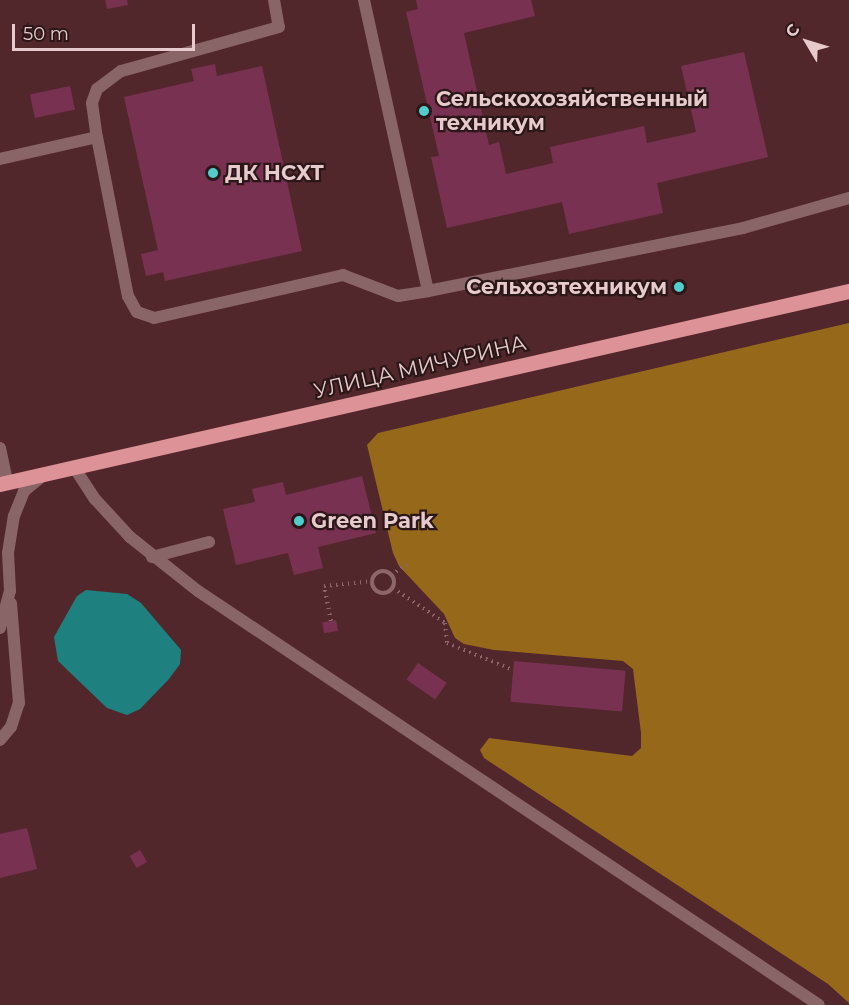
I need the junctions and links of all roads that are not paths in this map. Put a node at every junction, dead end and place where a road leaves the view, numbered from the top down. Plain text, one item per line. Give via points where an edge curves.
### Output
1 (274, 0) edge
2 (363, 0) edge
3 (97, 136) junction
4 (0, 159) edge
5 (849, 198) edge
6 (428, 291) junction
7 (849, 291) edge
8 (0, 448) edge
9 (74, 467) junction
10 (49, 473) junction
11 (4, 483) edge
12 (0, 533) edge
13 (209, 542) dead end
14 (8, 553) junction
15 (152, 557) junction
16 (10, 591) junction
17 (0, 628) edge
18 (0, 740) edge
19 (819, 1005) edge

1 - 3 street via 279,27 122,71 106,80 97,89 92,103
2 - 6 street
3 - 4 street
3 - 6 street via 128,296 137,312 154,318 343,275 398,296
5 - 6 street via 743,228
7 - 9 main road, УЛИЦА МИЧУРИНА
8 - 11 street
9 - 10 main road, УЛИЦА МИЧУРИНА
9 - 15 street via 110,516
10 - 11 main road, УЛИЦА МИЧУРИНА
10 - 14 street via 31,484 18,503
12 - 14 street
13 - 15 street
14 - 16 street
15 - 19 street
16 - 17 street
16 - 18 street via 19,702 11,728

